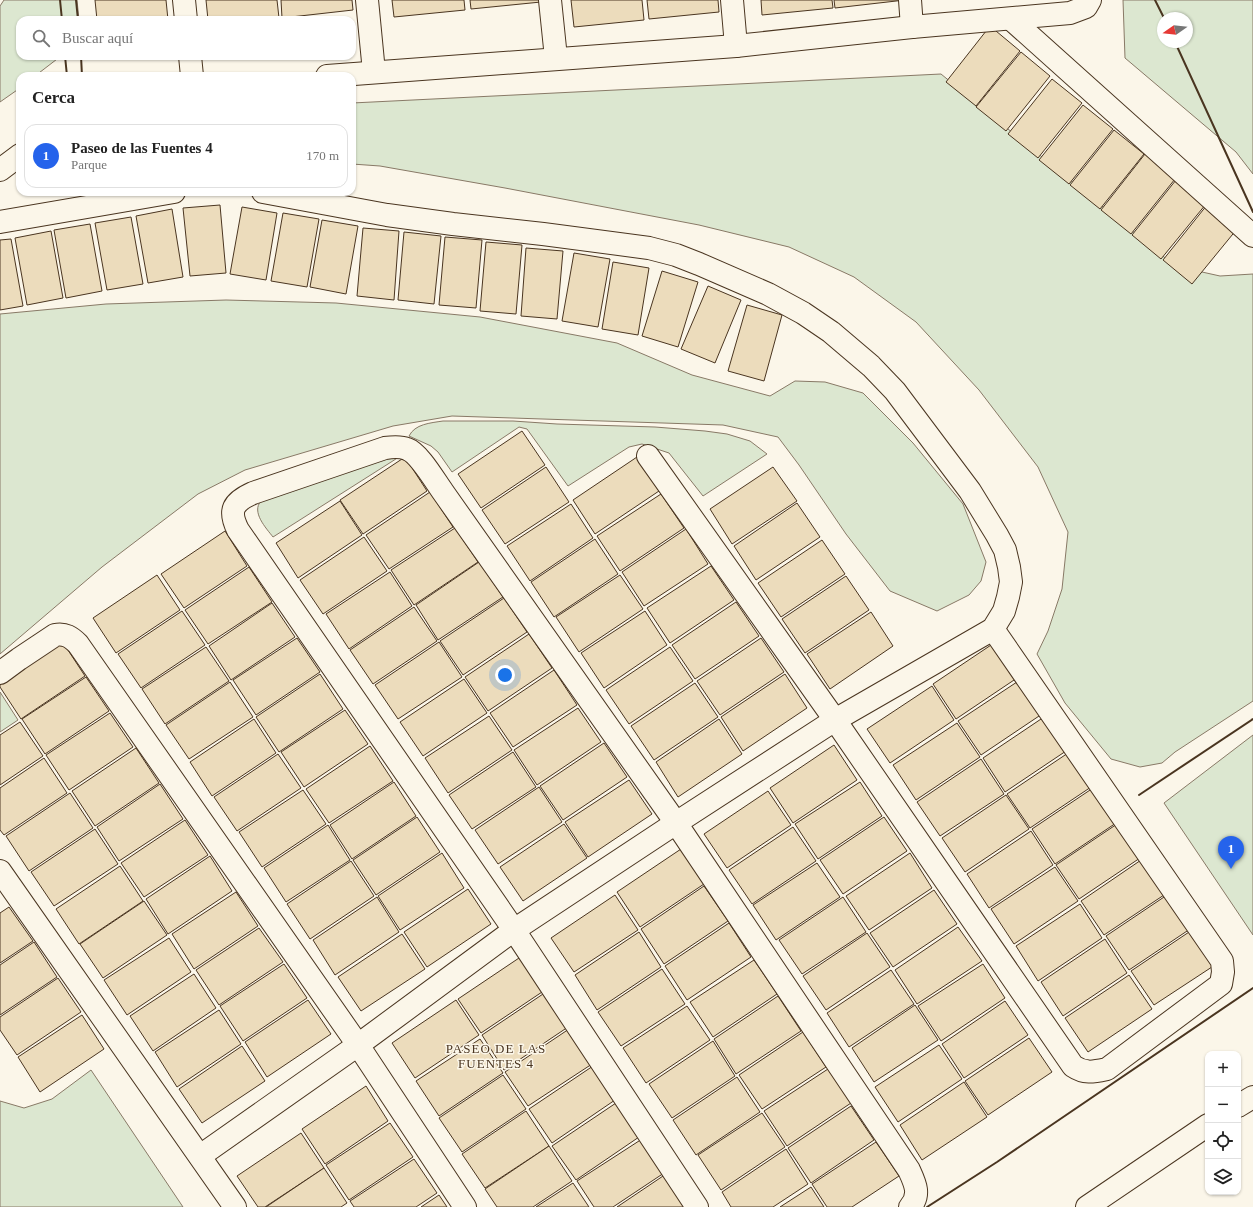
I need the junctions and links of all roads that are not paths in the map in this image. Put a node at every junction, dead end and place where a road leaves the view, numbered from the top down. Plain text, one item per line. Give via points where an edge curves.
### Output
1 (184, 0) edge
2 (367, 0) edge
3 (550, 0) edge
4 (732, 0) edge
5 (910, 0) edge
6 (1090, 0) edge
7 (186, 16) edge
8 (1012, 19) junction
9 (912, 27) junction
10 (736, 46) junction
11 (556, 58) junction
12 (190, 60) edge
13 (192, 72) edge
14 (374, 72) junction
15 (356, 74) edge
16 (16, 158) edge
17 (0, 170) edge
18 (151, 196) edge
19 (284, 196) edge
20 (0, 222) edge
21 (1253, 236) edge
22 (648, 456) dead end
23 (993, 629) junction
24 (0, 673) edge
25 (835, 720) junction
26 (676, 823) junction
27 (0, 871) edge
28 (514, 930) junction
29 (358, 1045) junction
30 (1253, 1097) edge
31 (1241, 1104) edge
32 (1205, 1127) edge
33 (200, 1156) junction
34 (235, 1207) edge
35 (465, 1207) edge
36 (696, 1207) edge
37 (910, 1207) edge
38 (1087, 1207) edge

1 - 7 street
2 - 14 street
3 - 11 street
4 - 10 street
5 - 9 street
6 - 8 street via 1086,7 1070,13
8 - 9 street
8 - 21 street
9 - 10 street
10 - 11 street
11 - 14 street
12 - 13 street
14 - 15 street
16 - 17 street
18 - 20 street
19 - 23 street via 386,215 649,248 699,264 768,294 803,313 831,332 871,366 895,391 970,491 997,535 1005,550 1011,582 1004,611
22 - 25 street
23 - 25 street
23 - 25 street via 1222,961 1221,984 1107,1069 1093,1072 1073,1066
24 - 29 street via 55,635 68,636 78,644
25 - 26 street
26 - 28 street
26 - 28 street via 412,451 400,447 385,448 242,498 232,512 238,530
26 - 37 street via 909,1170 916,1187 916,1198
27 - 33 street
28 - 29 street
28 - 36 street
29 - 33 street
29 - 35 street
30 - 31 street
32 - 38 street
33 - 34 street

